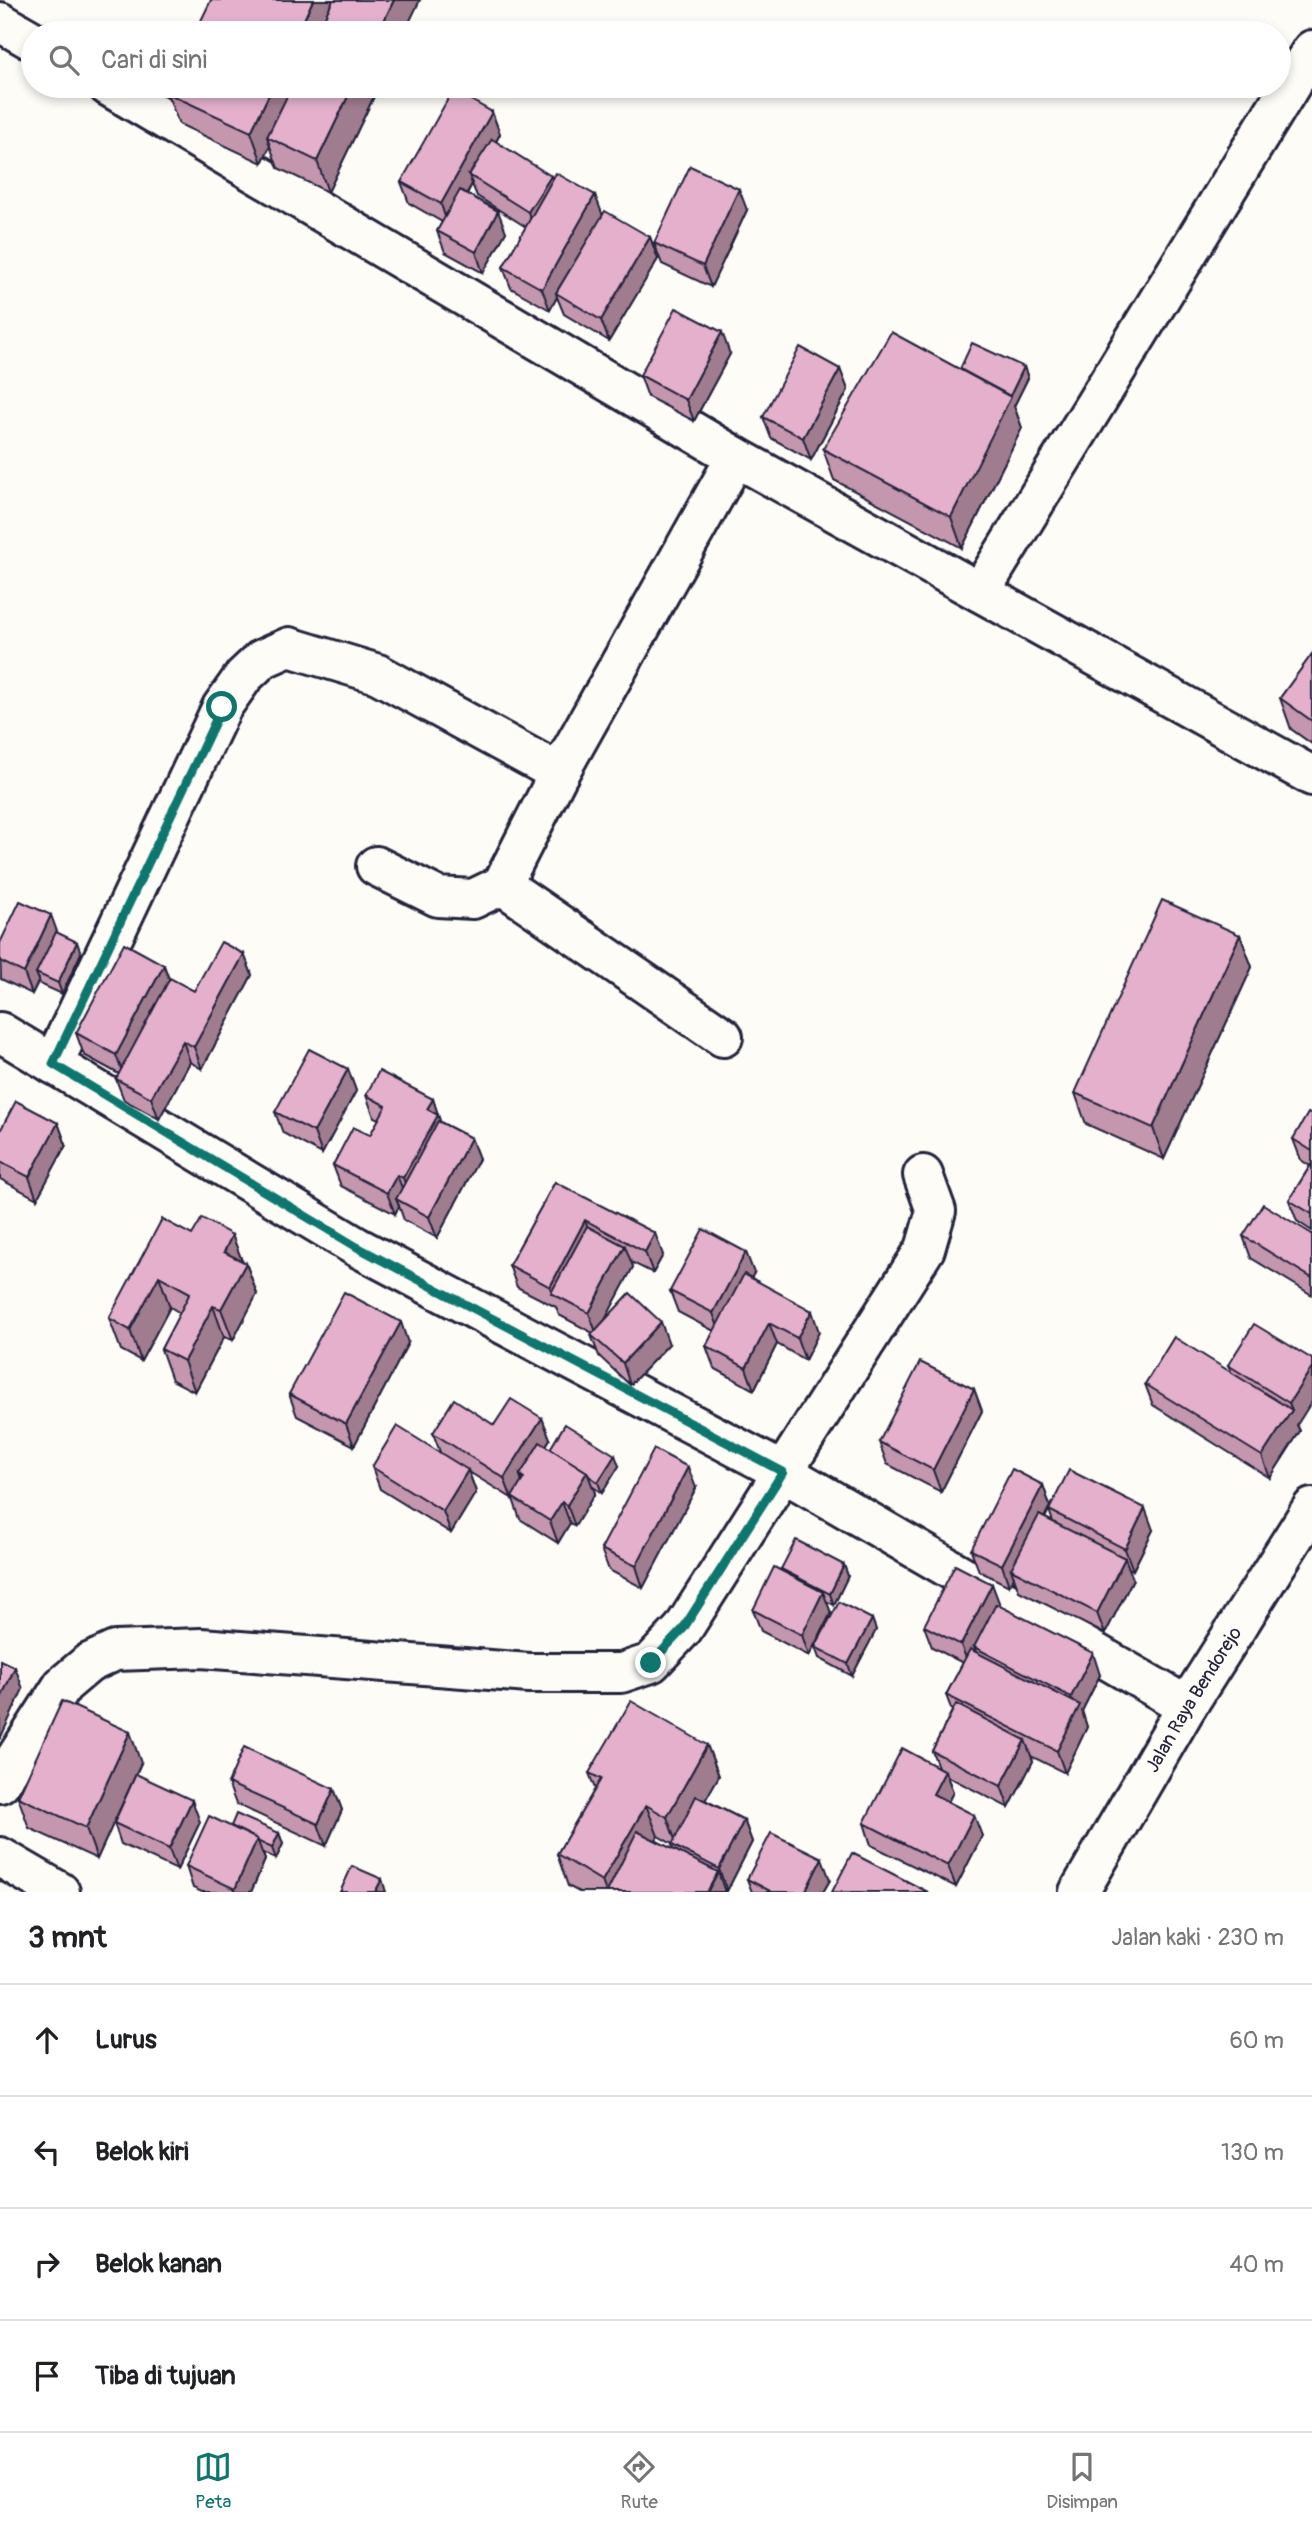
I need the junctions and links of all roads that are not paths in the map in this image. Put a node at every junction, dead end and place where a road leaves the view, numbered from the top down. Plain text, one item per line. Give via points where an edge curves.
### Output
1 (0, 22) edge
2 (21, 34) edge
3 (1312, 50) edge
4 (1291, 84) edge
5 (128, 98) edge
6 (1283, 98) edge
7 (736, 457) junction
8 (980, 592) junction
9 (559, 773) junction
10 (1312, 776) edge
11 (376, 866) dead end
12 (502, 885) junction
13 (0, 1032) edge
14 (723, 1037) dead end
15 (53, 1064) junction
16 (923, 1175) dead end
17 (783, 1472) junction
18 (1312, 1508) edge
19 (1187, 1706) junction
20 (0, 1783) edge
21 (0, 1857) edge
22 (60, 1892) edge
23 (1079, 1892) edge

1 - 2 street
3 - 4 street
5 - 7 street
6 - 8 street
7 - 8 street
7 - 9 street
8 - 10 street
9 - 12 street
9 - 15 street via 378,674 289,647 262,659 222,707
11 - 12 street via 438,897 473,899
12 - 14 street
13 - 15 street
15 - 17 street via 357,1247
16 - 17 street via 936,1211 925,1249
17 - 19 street
17 - 20 street via 683,1629 651,1663 621,1673 529,1673 201,1648 116,1651 89,1663 63,1685
18 - 19 street, Jalan Raya Bendorejo
19 - 23 street, Jalan Raya Bendorejo
21 - 22 street

